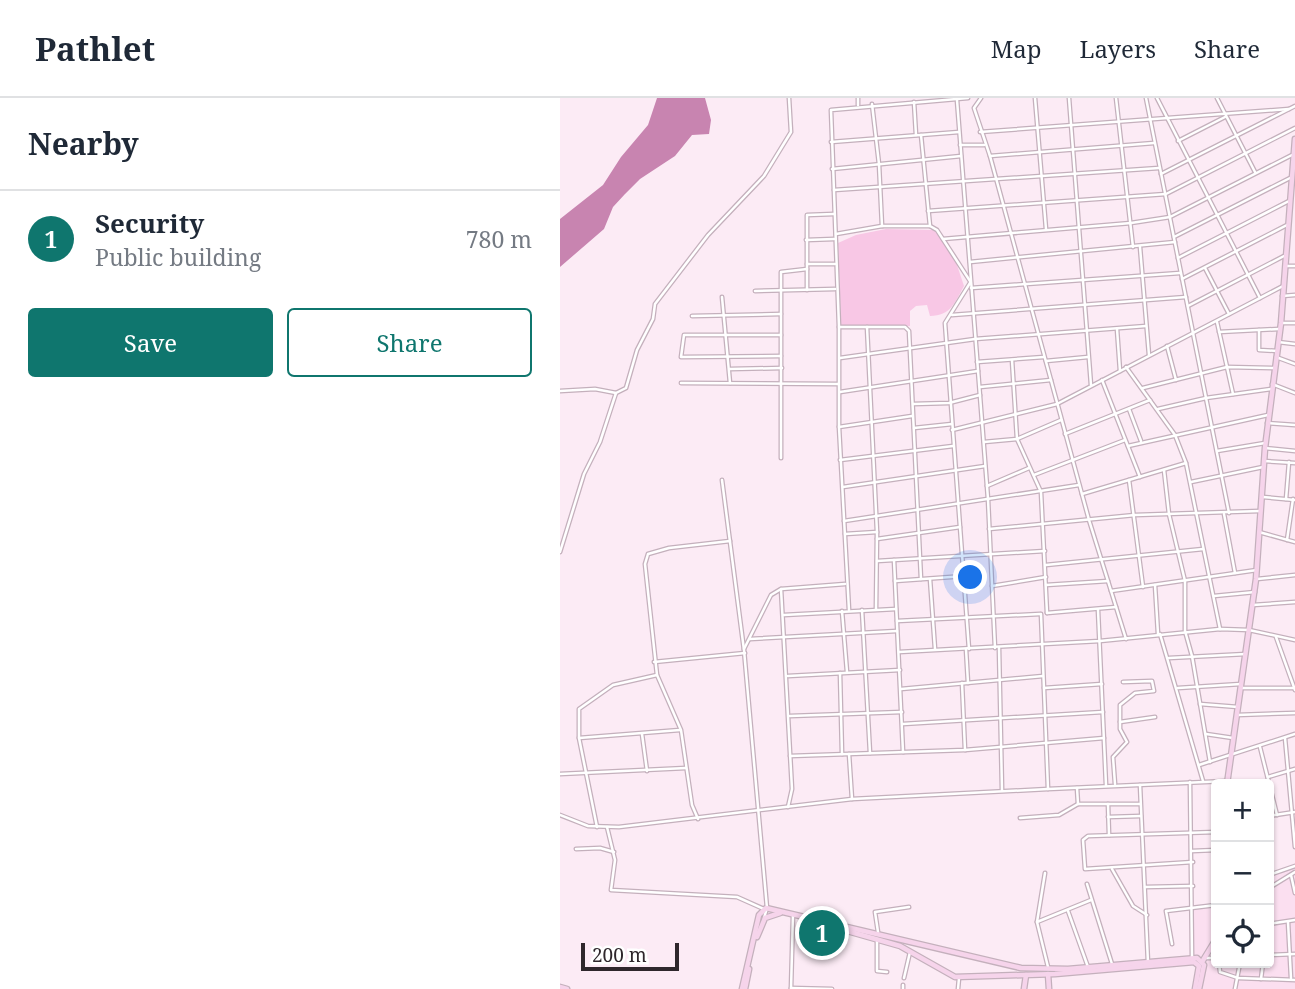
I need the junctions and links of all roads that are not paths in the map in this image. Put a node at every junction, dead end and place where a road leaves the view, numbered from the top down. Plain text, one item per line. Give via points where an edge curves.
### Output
1 (789, 98) edge
2 (858, 98) edge
3 (968, 98) edge
4 (981, 98) edge
5 (1035, 98) edge
6 (1069, 98) edge
7 (1116, 98) edge
8 (1146, 98) edge
9 (1157, 98) edge
10 (1217, 98) edge
11 (947, 99) edge
12 (898, 100) edge
13 (957, 100) junction
14 (914, 102) junction
15 (872, 104) junction
16 (858, 106) junction
17 (1295, 106) edge
18 (1289, 109) junction
19 (1223, 112) junction
20 (1149, 117) junction
21 (1164, 117) junction
22 (1226, 117) junction
23 (1118, 121) junction
24 (1071, 124) junction
25 (1037, 127) junction
26 (1295, 128) edge
27 (959, 132) junction
28 (980, 132) junction
29 (919, 135) junction
30 (1236, 136) junction
31 (874, 139) junction
32 (1295, 139) edge
33 (1177, 141) junction
34 (831, 142) junction
35 (1154, 143) junction
36 (960, 145) junction
37 (985, 145) junction
38 (1121, 146) junction
39 (1073, 150) junction
40 (1040, 153) junction
41 (1246, 153) junction
42 (1294, 154) edge
43 (961, 156) junction
44 (989, 156) junction
45 (923, 159) junction
46 (1187, 160) junction
47 (879, 164) junction
48 (1159, 168) junction
49 (832, 169) junction
50 (1125, 172) junction
51 (1255, 172) junction
52 (1161, 174) junction
53 (1075, 175) junction
54 (1042, 178) junction
55 (1197, 179) junction
56 (996, 180) junction
57 (1293, 180) edge
58 (964, 182) junction
59 (925, 186) junction
60 (880, 187) junction
61 (834, 190) junction
62 (1166, 194) junction
63 (1206, 197) junction
64 (1129, 198) junction
65 (1077, 201) junction
66 (1289, 201) junction
67 (1044, 204) junction
68 (1003, 206) junction
69 (966, 208) junction
70 (928, 211) junction
71 (1292, 211) edge
72 (834, 214) junction
73 (1215, 216) junction
74 (1170, 217) junction
75 (1131, 223) junction
76 (1287, 225) junction
77 (882, 226) junction
78 (930, 226) junction
79 (1080, 226) junction
80 (1046, 229) junction
81 (1011, 233) junction
82 (1225, 233) junction
83 (835, 234) junction
84 (967, 237) junction
85 (1174, 237) junction
86 (1286, 237) junction
87 (1295, 237) edge
88 (834, 239) junction
89 (943, 239) junction
90 (806, 240) junction
91 (1175, 243) junction
92 (1133, 247) junction
93 (1140, 247) junction
94 (1236, 252) junction
95 (1082, 253) junction
96 (1284, 256) junction
97 (1018, 258) junction
98 (1178, 258) junction
99 (970, 262) junction
100 (835, 264) junction
101 (1284, 265) junction
102 (807, 267) junction
103 (1295, 267) edge
104 (1205, 268) junction
105 (1180, 273) junction
106 (1247, 275) junction
107 (1142, 276) junction
108 (1182, 279) junction
109 (1084, 280) junction
110 (970, 281) junction
111 (1024, 284) junction
112 (1283, 286) junction
113 (971, 288) junction
114 (835, 289) junction
115 (807, 290) junction
116 (755, 291) dead end
117 (781, 291) junction
118 (1217, 291) junction
119 (1295, 295) edge
120 (1282, 296) junction
121 (722, 297) dead end
122 (1186, 297) junction
123 (1259, 298) junction
124 (1144, 302) junction
125 (1085, 305) junction
126 (1188, 306) junction
127 (1031, 310) junction
128 (781, 314) junction
129 (974, 314) junction
130 (1229, 314) junction
131 (950, 315) junction
132 (692, 316) dead end
133 (725, 316) junction
134 (1217, 321) junction
135 (1295, 323) edge
136 (1146, 326) junction
137 (1280, 326) junction
138 (839, 327) junction
139 (867, 327) junction
140 (1117, 329) junction
141 (1259, 330) junction
142 (1086, 331) junction
143 (1193, 332) junction
144 (1219, 332) junction
145 (1038, 334) junction
146 (781, 335) junction
147 (725, 337) junction
148 (975, 339) junction
149 (946, 342) junction
150 (1278, 342) junction
151 (1295, 344) edge
152 (1167, 346) junction
153 (910, 348) junction
154 (869, 354) junction
155 (1276, 354) junction
156 (1149, 355) junction
157 (781, 356) junction
158 (727, 357) junction
159 (1088, 357) junction
160 (839, 358) junction
161 (1045, 359) junction
162 (1012, 360) junction
163 (978, 362) junction
164 (1295, 364) edge
165 (1227, 367) junction
166 (782, 368) junction
167 (1126, 368) junction
168 (1274, 368) junction
169 (728, 369) junction
170 (978, 371) junction
171 (1120, 371) junction
172 (1201, 373) junction
173 (947, 375) junction
174 (1051, 380) junction
175 (1102, 380) junction
176 (1176, 380) junction
177 (912, 381) junction
178 (681, 383) dead end
179 (730, 383) junction
180 (783, 384) junction
181 (838, 384) junction
182 (1014, 384) junction
183 (1091, 385) junction
184 (1272, 386) junction
185 (871, 387) junction
186 (980, 387) junction
187 (1142, 389) junction
188 (560, 391) edge
189 (838, 392) junction
190 (616, 393) junction
191 (1295, 393) edge
192 (1233, 394) junction
193 (980, 395) junction
194 (1206, 398) junction
195 (1150, 400) junction
196 (949, 403) junction
197 (913, 404) junction
198 (1057, 404) junction
199 (1129, 409) junction
200 (1156, 410) junction
201 (1115, 414) junction
202 (1016, 415) junction
203 (1268, 415) junction
204 (913, 416) junction
205 (1061, 420) junction
206 (872, 422) junction
207 (982, 423) junction
208 (1267, 423) junction
209 (952, 425) junction
210 (1295, 425) edge
211 (1212, 426) junction
212 (839, 427) junction
213 (914, 428) junction
214 (952, 430) junction
215 (1065, 434) junction
216 (1175, 435) junction
217 (1017, 439) junction
218 (1125, 440) junction
219 (983, 442) junction
220 (1141, 442) junction
221 (1265, 445) junction
222 (953, 446) junction
223 (1128, 446) junction
224 (915, 451) junction
225 (1216, 451) junction
226 (1295, 451) edge
227 (872, 456) junction
228 (781, 458) dead end
229 (1072, 458) junction
230 (840, 460) junction
231 (1289, 462) junction
232 (1186, 463) junction
233 (1295, 463) edge
234 (1264, 464) junction
235 (985, 466) junction
236 (1030, 467) junction
237 (1164, 470) junction
238 (955, 472) junction
239 (1034, 475) junction
240 (1222, 475) junction
241 (916, 477) junction
242 (1140, 477) junction
243 (722, 480) dead end
244 (1129, 480) junction
245 (1190, 482) junction
246 (874, 483) junction
247 (1079, 485) junction
248 (987, 486) junction
249 (841, 487) junction
250 (1041, 492) junction
251 (1082, 495) junction
252 (1261, 497) junction
253 (988, 499) junction
254 (1286, 499) junction
255 (1294, 500) edge
256 (958, 504) junction
257 (917, 509) junction
258 (1260, 511) junction
259 (1226, 513) junction
260 (1169, 514) junction
261 (1197, 514) junction
262 (1135, 515) junction
263 (876, 516) junction
264 (1089, 520) junction
265 (844, 521) junction
266 (1043, 524) junction
267 (960, 527) junction
268 (989, 528) junction
269 (877, 532) junction
270 (1259, 532) junction
271 (844, 534) junction
272 (919, 534) junction
273 (877, 539) junction
274 (1287, 540) junction
275 (730, 541) junction
276 (1295, 542) edge
277 (1203, 550) junction
278 (1045, 551) junction
279 (560, 552) edge
280 (1177, 554) junction
281 (990, 555) junction
282 (1139, 556) junction
283 (963, 557) junction
284 (1101, 558) junction
285 (920, 559) junction
286 (894, 560) junction
287 (876, 561) junction
288 (1045, 565) junction
289 (1257, 570) junction
290 (1235, 573) junction
291 (1295, 575) edge
292 (965, 576) junction
293 (1046, 577) junction
294 (1209, 577) junction
295 (921, 579) junction
296 (930, 579) junction
297 (1256, 579) junction
298 (895, 581) junction
299 (1108, 581) junction
300 (1185, 581) junction
301 (847, 584) junction
302 (1046, 585) junction
303 (1155, 585) junction
304 (992, 586) junction
305 (1143, 587) junction
306 (782, 589) junction
307 (1111, 591) junction
308 (1255, 592) junction
309 (1214, 596) junction
310 (1295, 602) edge
311 (1253, 605) junction
312 (1116, 607) junction
313 (876, 609) junction
314 (896, 609) junction
315 (849, 610) junction
316 (862, 610) junction
317 (1098, 610) junction
318 (842, 611) junction
319 (1047, 613) junction
320 (1041, 614) junction
321 (785, 615) junction
322 (994, 617) junction
323 (967, 618) junction
324 (933, 620) junction
325 (897, 621) junction
326 (1220, 629) junction
327 (864, 631) junction
328 (897, 631) junction
329 (1185, 631) junction
330 (1249, 631) junction
331 (844, 632) junction
332 (1159, 634) junction
333 (786, 636) junction
334 (1276, 637) junction
335 (750, 639) junction
336 (1126, 639) junction
337 (1295, 640) edge
338 (1100, 641) junction
339 (1042, 645) junction
340 (997, 648) junction
341 (935, 649) junction
342 (968, 649) junction
343 (745, 651) junction
344 (899, 652) junction
345 (1246, 654) junction
346 (1192, 656) junction
347 (1169, 658) junction
348 (654, 662) junction
349 (900, 670) junction
350 (847, 672) junction
351 (866, 672) junction
352 (839, 673) junction
353 (657, 675) junction
354 (788, 676) junction
355 (1044, 676) junction
356 (1000, 680) junction
357 (1123, 682) dead end
358 (1141, 682) junction
359 (962, 683) junction
360 (968, 683) junction
361 (1102, 684) junction
362 (1197, 686) junction
363 (1241, 686) junction
364 (1044, 688) junction
365 (1178, 688) junction
366 (901, 689) junction
367 (1295, 689) edge
368 (1141, 691) junction
369 (1200, 704) junction
370 (1238, 707) junction
371 (902, 712) junction
372 (1104, 712) junction
373 (868, 713) junction
374 (1295, 713) edge
375 (841, 714) junction
376 (1045, 715) junction
377 (1237, 715) junction
378 (789, 716) junction
379 (1155, 717) dead end
380 (1002, 718) junction
381 (963, 721) junction
382 (1120, 722) junction
383 (902, 724) junction
384 (681, 730) junction
385 (642, 734) junction
386 (1206, 734) junction
387 (1295, 734) edge
388 (579, 738) junction
389 (1104, 738) junction
390 (1233, 738) junction
391 (1285, 738) junction
392 (1046, 744) junction
393 (1003, 747) junction
394 (1260, 747) junction
395 (965, 750) junction
396 (903, 752) junction
397 (870, 753) junction
398 (842, 754) junction
399 (849, 754) junction
400 (790, 756) junction
401 (1231, 757) junction
402 (1210, 762) junction
403 (1199, 765) junction
404 (687, 768) junction
405 (1295, 769) edge
406 (647, 771) junction
407 (1289, 771) junction
408 (585, 773) junction
409 (560, 774) edge
410 (1267, 777) junction
411 (1228, 779) edge
412 (1203, 781) junction
413 (1190, 782) junction
414 (1211, 782) edge
415 (1106, 785) junction
416 (1115, 785) junction
417 (1140, 785) junction
418 (1077, 788) junction
419 (1048, 789) junction
420 (1002, 790) junction
421 (852, 799) junction
422 (1078, 804) junction
423 (1108, 804) junction
424 (1140, 804) junction
425 (788, 807) junction
426 (757, 812) junction
427 (1294, 813) edge
428 (560, 815) edge
429 (1274, 815) edge
430 (1277, 815) junction
431 (1141, 816) junction
432 (1108, 817) junction
433 (1020, 818) dead end
434 (698, 819) junction
435 (597, 827) junction
436 (607, 827) junction
437 (1192, 832) junction
438 (1211, 832) edge
439 (1143, 834) junction
440 (1109, 835) junction
441 (1295, 847) edge
442 (576, 849) dead end
443 (1211, 850) edge
444 (1192, 851) junction
445 (614, 852) junction
446 (1193, 862) junction
447 (1144, 865) junction
448 (1295, 866) edge
449 (1112, 869) junction
450 (1045, 873) dead end
451 (1274, 873) edge
452 (1293, 873) edge
453 (1087, 884) dead end
454 (1274, 885) edge
455 (1193, 886) junction
456 (1145, 887) junction
457 (1295, 892) edge
458 (1091, 900) junction
459 (1211, 905) edge
460 (1194, 906) junction
461 (909, 907) dead end
462 (766, 909) junction
463 (1068, 911) junction
464 (794, 915) junction
465 (1147, 915) junction
466 (1295, 920) edge
467 (762, 921) junction
468 (1037, 922) junction
469 (1288, 922) junction
470 (1274, 923) edge
471 (877, 937) junction
472 (1172, 944) dead end
473 (1211, 947) edge
474 (911, 952) junction
475 (1295, 954) edge
476 (1274, 955) edge
477 (1289, 955) junction
478 (1192, 959) junction
479 (1211, 959) edge
480 (1202, 961) junction
481 (1148, 962) junction
482 (1112, 964) junction
483 (1121, 965) junction
484 (1012, 966) junction
485 (1088, 968) junction
486 (1220, 968) edge
487 (1239, 968) edge
488 (1262, 968) edge
489 (1027, 969) junction
490 (887, 972) dead end
491 (1049, 972) junction
492 (746, 975) junction
493 (1026, 975) junction
494 (1012, 976) junction
495 (904, 978) dead end
496 (959, 978) junction
497 (1238, 978) junction
498 (1261, 979) junction
499 (1293, 980) edge
500 (560, 987) edge
501 (791, 988) edge
502 (567, 989) edge
503 (743, 989) edge
504 (832, 989) edge
505 (958, 989) edge
506 (1024, 989) edge
507 (1049, 989) edge
508 (1197, 989) edge
509 (1235, 989) edge

1 - 190 street via 791,132 764,176 708,235 655,304 626,388
2 - 16 street
3 - 13 street
4 - 28 street via 975,104
5 - 25 street
6 - 24 street
7 - 23 street
8 - 20 street
9 - 21 street
10 - 19 street
11 - 13 street
11 - 14 street
12 - 14 street
12 - 15 street
13 - 27 street
14 - 29 street
15 - 16 street
15 - 31 street
16 - 34 street via 831,108
17 - 18 street
18 - 19 street
18 - 30 street
19 - 21 street
19 - 22 street
20 - 21 street
20 - 23 street
20 - 35 street
21 - 33 street
22 - 30 street
22 - 33 street
23 - 24 street
23 - 38 street
24 - 25 street
24 - 39 street
25 - 28 street
25 - 40 street
26 - 41 street
27 - 29 street
27 - 36 street
28 - 37 street
29 - 31 street
29 - 45 street
30 - 41 street
30 - 46 street
31 - 34 street
31 - 47 street
32 - 42 street
33 - 46 street
34 - 49 street
35 - 38 street
35 - 48 street
36 - 37 street
36 - 43 street
37 - 44 street
38 - 39 street
38 - 50 street
39 - 40 street
39 - 53 street
40 - 44 street
40 - 54 street
41 - 51 street
41 - 55 street
42 - 51 street
42 - 57 street
43 - 45 street
43 - 58 street
44 - 56 street
45 - 47 street
45 - 59 street
46 - 52 street
46 - 55 street
47 - 49 street
47 - 60 street
48 - 50 street
48 - 52 street
49 - 61 street
50 - 53 street
50 - 64 street
51 - 63 street
52 - 62 street
53 - 54 street
53 - 65 street
54 - 56 street
54 - 67 street
55 - 62 street
55 - 63 street
56 - 58 street
56 - 68 street
57 - 66 street
57 - 73 street
58 - 59 street
58 - 69 street
59 - 60 street
59 - 70 street
60 - 61 street
60 - 77 street
61 - 72 street
62 - 64 street
62 - 74 street
63 - 73 street
63 - 74 street
64 - 65 street
64 - 75 street
65 - 67 street
65 - 79 street
66 - 71 street
66 - 82 street
67 - 68 street
67 - 80 street
68 - 69 street
68 - 81 street
69 - 70 street
69 - 84 street
70 - 78 street
71 - 76 street
72 - 83 street
72 - 90 street via 807,214
73 - 82 street
73 - 85 street
74 - 75 street
74 - 85 street
75 - 79 street
75 - 92 street
76 - 86 street
76 - 94 street
77 - 78 street
77 - 83 street
78 - 89 street
79 - 80 street
79 - 95 street
80 - 81 street
81 - 84 street
81 - 97 street
82 - 94 street
82 - 98 street
83 - 88 street
84 - 89 street
84 - 99 street
85 - 91 street
86 - 87 street
86 - 96 street
88 - 90 street
88 - 100 street
89 - 110 street
90 - 102 street
91 - 93 street
91 - 98 street
92 - 93 street
92 - 95 street
93 - 107 street
94 - 104 street
94 - 106 street
95 - 97 street
95 - 109 street
96 - 101 street
96 - 106 street
97 - 99 street
97 - 111 street
98 - 105 street
99 - 110 street
100 - 102 street
100 - 114 street
101 - 103 street
101 - 112 street
102 - 115 street
102 - 117 street via 781,270
104 - 108 street
104 - 118 street
105 - 107 street
105 - 108 street
106 - 118 street
106 - 123 street
107 - 109 street
107 - 124 street
108 - 122 street
109 - 111 street
109 - 125 street
110 - 113 street
110 - 131 street
111 - 113 street
111 - 127 street
112 - 120 street
112 - 123 street
113 - 129 street
114 - 115 street
114 - 138 street
115 - 117 street
116 - 117 street
117 - 128 street
118 - 126 street
118 - 130 street
119 - 120 street
120 - 137 street
121 - 133 street
122 - 124 street
122 - 126 street
123 - 130 street
124 - 125 street
124 - 136 street
125 - 127 street
125 - 142 street
126 - 143 street
127 - 129 street
127 - 145 street
128 - 133 street
128 - 146 street
129 - 131 street
129 - 148 street
130 - 134 street
131 - 149 street via 945,320
132 - 133 street
133 - 147 street
134 - 143 street
134 - 144 street
135 - 137 street
136 - 140 street
136 - 156 street
137 - 141 street
137 - 150 street
138 - 139 street
138 - 160 street
139 - 153 street via 908,328
139 - 154 street
140 - 142 street
140 - 171 street
141 - 144 street
141 - 155 street via 1260,350
142 - 145 street
142 - 159 street
143 - 152 street
143 - 172 street
144 - 165 street
145 - 148 street
145 - 161 street
146 - 147 street
146 - 157 street
147 - 158 street
147 - 158 street via 683,335 681,357
148 - 149 street
148 - 163 street
149 - 153 street
149 - 173 street
150 - 151 street
150 - 155 street
152 - 156 street
152 - 176 street
153 - 154 street
153 - 177 street
154 - 160 street
154 - 185 street
155 - 164 street
155 - 168 street
156 - 167 street
157 - 158 street
157 - 166 street
158 - 169 street
159 - 161 street
159 - 183 street
160 - 181 street
161 - 162 street
161 - 174 street
162 - 163 street
162 - 182 street
163 - 170 street
165 - 168 street
165 - 172 street
165 - 192 street
166 - 169 street
166 - 180 street
167 - 171 street
167 - 187 street
168 - 184 street
169 - 179 street
170 - 173 street
170 - 186 street
171 - 175 street
172 - 176 street
172 - 194 street
173 - 177 street
173 - 196 street
174 - 182 street
174 - 198 street
175 - 183 street
175 - 201 street
176 - 187 street
177 - 185 street
177 - 197 street
178 - 179 street
179 - 180 street
180 - 181 street
180 - 228 street
181 - 189 street
182 - 186 street
182 - 202 street
183 - 198 street
184 - 191 street
184 - 192 street
184 - 203 street
185 - 189 street
185 - 206 street
186 - 193 street
187 - 195 street
188 - 190 street via 595,388
189 - 212 street
190 - 279 street
192 - 194 street
193 - 196 street
193 - 207 street
194 - 200 street
194 - 211 street
195 - 199 street
195 - 200 street
196 - 197 street
196 - 209 street
197 - 204 street
198 - 202 street
198 - 205 street
199 - 201 street
199 - 220 street
200 - 216 street
201 - 215 street
201 - 218 street
202 - 207 street
202 - 217 street
203 - 208 street
203 - 211 street
204 - 206 street
204 - 213 street
205 - 215 street
205 - 217 street
206 - 212 street
206 - 227 street
207 - 214 street
207 - 219 street
208 - 210 street
208 - 221 street
209 - 213 street
209 - 214 street
211 - 216 street
211 - 225 street
212 - 230 street
213 - 224 street
214 - 222 street
215 - 229 street
216 - 220 street
216 - 232 street
217 - 219 street
217 - 236 street
218 - 223 street
218 - 229 street
219 - 235 street
220 - 223 street
221 - 225 street
221 - 226 street
221 - 234 street
222 - 224 street
222 - 238 street
223 - 242 street
224 - 227 street
224 - 241 street
225 - 240 street
227 - 230 street
227 - 246 street
229 - 239 street
229 - 247 street
230 - 249 street
231 - 233 street
231 - 234 street
231 - 254 street
232 - 237 street
232 - 245 street
234 - 240 street
234 - 252 street
235 - 238 street
235 - 248 street
236 - 239 street
236 - 248 street
237 - 242 street
237 - 260 street
238 - 241 street
238 - 256 street
239 - 250 street
240 - 245 street
240 - 259 street
241 - 246 street
241 - 257 street
242 - 244 street
243 - 275 street
244 - 251 street
244 - 262 street
245 - 261 street
246 - 249 street
246 - 263 street
247 - 250 street
247 - 251 street
248 - 253 street
249 - 265 street
250 - 253 street
250 - 266 street
251 - 264 street
252 - 254 street
252 - 258 street
253 - 256 street
253 - 268 street
254 - 255 street
255 - 274 street
256 - 257 street
256 - 267 street
257 - 263 street
257 - 272 street
258 - 259 street
258 - 270 street
259 - 261 street
259 - 290 street
260 - 261 street
260 - 262 street
260 - 280 street
261 - 277 street
262 - 264 street
262 - 282 street
263 - 265 street
263 - 269 street
264 - 266 street
264 - 284 street
265 - 271 street
266 - 268 street
266 - 278 street
267 - 272 street
267 - 283 street
268 - 281 street
269 - 271 street
269 - 273 street
270 - 274 street
270 - 289 street
271 - 301 street
272 - 273 street
272 - 285 street
273 - 287 street
274 - 276 street
275 - 343 street
275 - 348 street via 648,554 645,571
277 - 280 street
277 - 294 street
278 - 281 street
278 - 288 street
280 - 282 street
280 - 300 street
281 - 283 street
281 - 304 street
282 - 284 street
282 - 305 street
283 - 285 street
283 - 292 street
284 - 288 street
284 - 299 street
285 - 286 street
285 - 295 street
286 - 287 street
286 - 298 street
287 - 313 street
288 - 293 street
289 - 290 street
289 - 297 street
290 - 294 street
291 - 297 street
292 - 296 street
292 - 323 street
293 - 302 street
293 - 304 street
294 - 300 street
294 - 309 street
295 - 296 street
295 - 298 street
296 - 324 street
297 - 308 street
298 - 314 street
299 - 302 street
299 - 307 street
300 - 303 street
300 - 329 street
301 - 306 street
301 - 315 street
302 - 319 street
303 - 305 street
303 - 332 street
304 - 322 street
305 - 307 street
306 - 321 street
306 - 335 street via 763,606
307 - 312 street
308 - 309 street
308 - 311 street
309 - 326 street
310 - 311 street
311 - 330 street
312 - 317 street
312 - 336 street
313 - 314 street
313 - 316 street
314 - 325 street
315 - 316 street
315 - 318 street
316 - 327 street
317 - 319 street
317 - 338 street
318 - 321 street
318 - 331 street
319 - 320 street
320 - 322 street
320 - 339 street
321 - 333 street
322 - 323 street
322 - 340 street
323 - 324 street
323 - 342 street
324 - 325 street
324 - 341 street
325 - 328 street
326 - 329 street
326 - 330 street
327 - 328 street
327 - 331 street
327 - 351 street
328 - 344 street
329 - 332 street
329 - 346 street
330 - 334 street
330 - 345 street
331 - 333 street
331 - 350 street
332 - 336 street
332 - 347 street
333 - 335 street
333 - 354 street
334 - 337 street
334 - 367 street
335 - 343 street
336 - 338 street
338 - 339 street
338 - 361 street
339 - 340 street
339 - 355 street
340 - 342 street
340 - 356 street
341 - 342 street
341 - 344 street
342 - 360 street
343 - 348 street
343 - 426 street
344 - 349 street
345 - 346 street
345 - 363 street
346 - 347 street
346 - 362 street
347 - 365 street
348 - 353 street
349 - 351 street
349 - 366 street
350 - 351 street
350 - 352 street
351 - 373 street
352 - 354 street
352 - 375 street
353 - 384 street
353 - 388 street via 613,685 581,708
354 - 378 street
355 - 356 street
355 - 364 street
356 - 360 street
356 - 380 street
357 - 358 street
358 - 368 street
358 - 368 street via 1153,682 1154,691
359 - 360 street
359 - 366 street
359 - 381 street
361 - 364 street
361 - 372 street
362 - 363 street
362 - 365 street
362 - 369 street
363 - 367 street
363 - 370 street
364 - 376 street
365 - 403 street
366 - 371 street
368 - 382 street via 1121,702
369 - 370 street
369 - 386 street
370 - 377 street
371 - 373 street
371 - 383 street
372 - 376 street
372 - 389 street
373 - 375 street
373 - 397 street
374 - 377 street
375 - 378 street
375 - 398 street
376 - 380 street
376 - 392 street
377 - 390 street
378 - 400 street
379 - 382 street
380 - 381 street
380 - 393 street
381 - 383 street
381 - 395 street
382 - 416 street via 1127,742 1113,757
383 - 396 street
384 - 385 street
384 - 404 street
385 - 388 street
385 - 406 street
386 - 390 street
386 - 402 street
387 - 391 street
388 - 408 street
389 - 392 street
389 - 415 street
390 - 401 street
391 - 394 street
391 - 407 street
392 - 393 street
392 - 419 street
393 - 395 street
393 - 420 street
394 - 401 street
394 - 410 street
395 - 396 street
396 - 397 street
397 - 399 street
398 - 399 street
398 - 400 street
399 - 421 street
400 - 425 street
401 - 402 street
401 - 411 street
402 - 403 street
403 - 412 street
404 - 406 street
404 - 434 street via 691,805
405 - 407 street
406 - 408 street
407 - 410 street
407 - 427 street
408 - 409 street
408 - 435 street
410 - 430 street
412 - 413 street
412 - 414 street
413 - 417 street
413 - 437 street
415 - 416 street
415 - 418 street
416 - 417 street
417 - 424 street
418 - 419 street
418 - 422 street
419 - 420 street
420 - 421 street
421 - 425 street
422 - 423 street
422 - 433 street via 1059,815
423 - 424 street
423 - 432 street
424 - 431 street
425 - 426 street
426 - 434 street
426 - 462 street
427 - 430 street
427 - 441 street
428 - 435 street
429 - 430 street
431 - 432 street
431 - 439 street
432 - 440 street
434 - 436 street
435 - 436 street
436 - 445 street
437 - 438 street
437 - 439 street
437 - 444 street
439 - 440 street
439 - 447 street
440 - 449 street via 1084,837 1083,868
442 - 445 street
443 - 444 street
444 - 446 street
445 - 462 street via 611,890 737,897
446 - 447 street
446 - 455 street
447 - 449 street
447 - 456 street
448 - 451 street
449 - 465 street via 1133,906
450 - 468 street
452 - 454 street
452 - 457 street
453 - 458 street
455 - 456 street
455 - 460 street
456 - 465 street
458 - 463 street
458 - 482 street
459 - 460 street
460 - 472 street via 1165,912
460 - 478 street
461 - 471 street via 875,912
462 - 464 street
462 - 467 street
462 - 492 street via 760,915
463 - 468 street
463 - 485 street
464 - 467 street via 773,914
464 - 471 street
464 - 501 street
465 - 481 street
466 - 469 street
467 - 492 street
468 - 491 street
469 - 470 street
469 - 477 street
471 - 474 street
471 - 484 street
471 - 490 street via 877,971
473 - 480 street
474 - 495 street
474 - 496 street
475 - 477 street
476 - 477 street
477 - 499 street
478 - 480 street
478 - 481 street
479 - 480 street
480 - 508 street
481 - 483 street
482 - 483 street
482 - 485 street
483 - 485 street
484 - 489 street
484 - 494 street
485 - 491 street
486 - 497 street
487 - 497 street
488 - 498 street
489 - 491 street
489 - 493 street
491 - 493 street
491 - 507 street
492 - 503 street
493 - 494 street
493 - 506 street
494 - 496 street
496 - 505 street
497 - 498 street
497 - 509 street
498 - 499 street
500 - 502 street
501 - 504 street

